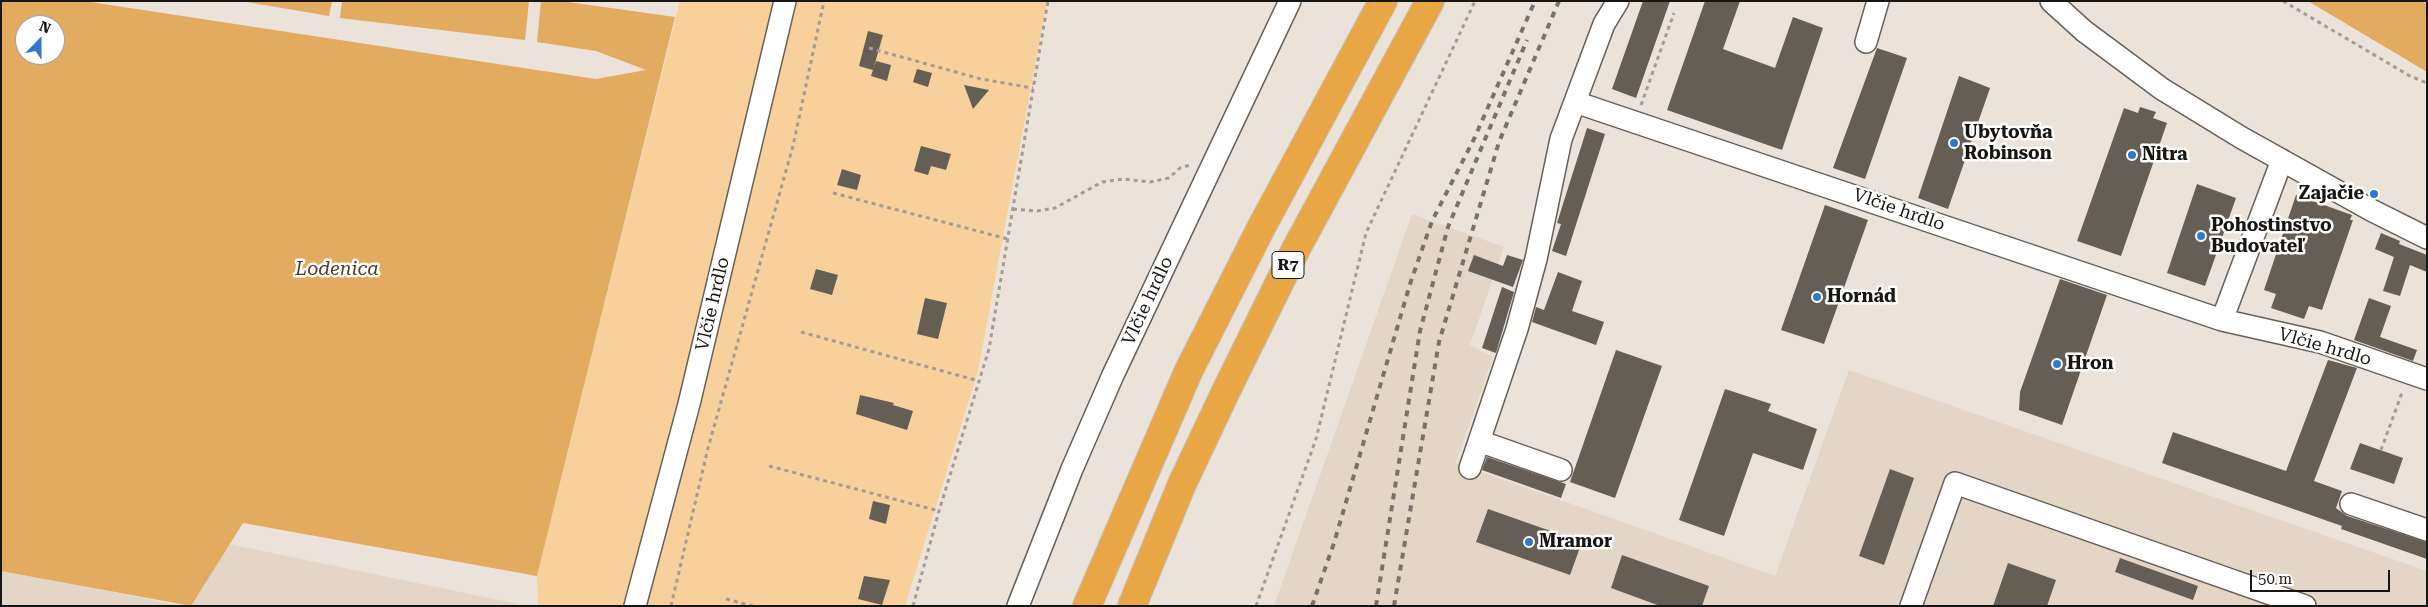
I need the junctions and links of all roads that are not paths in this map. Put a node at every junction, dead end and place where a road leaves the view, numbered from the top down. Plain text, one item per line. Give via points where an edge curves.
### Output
1 (785, 1) edge
2 (1290, 1) edge
3 (1383, 1) edge
4 (1430, 1) edge
5 (1618, 1) edge
6 (1878, 1) edge
7 (2051, 1) edge
8 (1866, 42) dead end
9 (1575, 102) junction
10 (2282, 160) junction
11 (2427, 238) edge
12 (2222, 320) junction
13 (2419, 376) edge
14 (1479, 440) junction
15 (1470, 468) dead end
16 (1561, 470) dead end
17 (2351, 504) dead end
18 (2427, 530) edge
19 (636, 606) edge
20 (1018, 606) edge
21 (1088, 606) edge
22 (1132, 606) edge
23 (1912, 606) edge
24 (2305, 606) edge

1 - 19 street, Vlčie hrdlo via 689,404
2 - 20 street, Vlčie hrdlo via 1088,432
3 - 21 highway, R7 via 1260,228 1207,334
4 - 22 highway, R7 via 1296,249 1227,389 1160,535
5 - 9 street via 1604,24
6 - 8 street
7 - 10 street via 2084,31 2162,89
9 - 12 street, Vlčie hrdlo
9 - 14 street via 1561,139 1536,259 1517,328
10 - 11 street
10 - 12 street
12 - 13 street, Vlčie hrdlo via 2320,342
14 - 15 street
14 - 16 street
17 - 18 street
23 - 24 street via 1955,483

